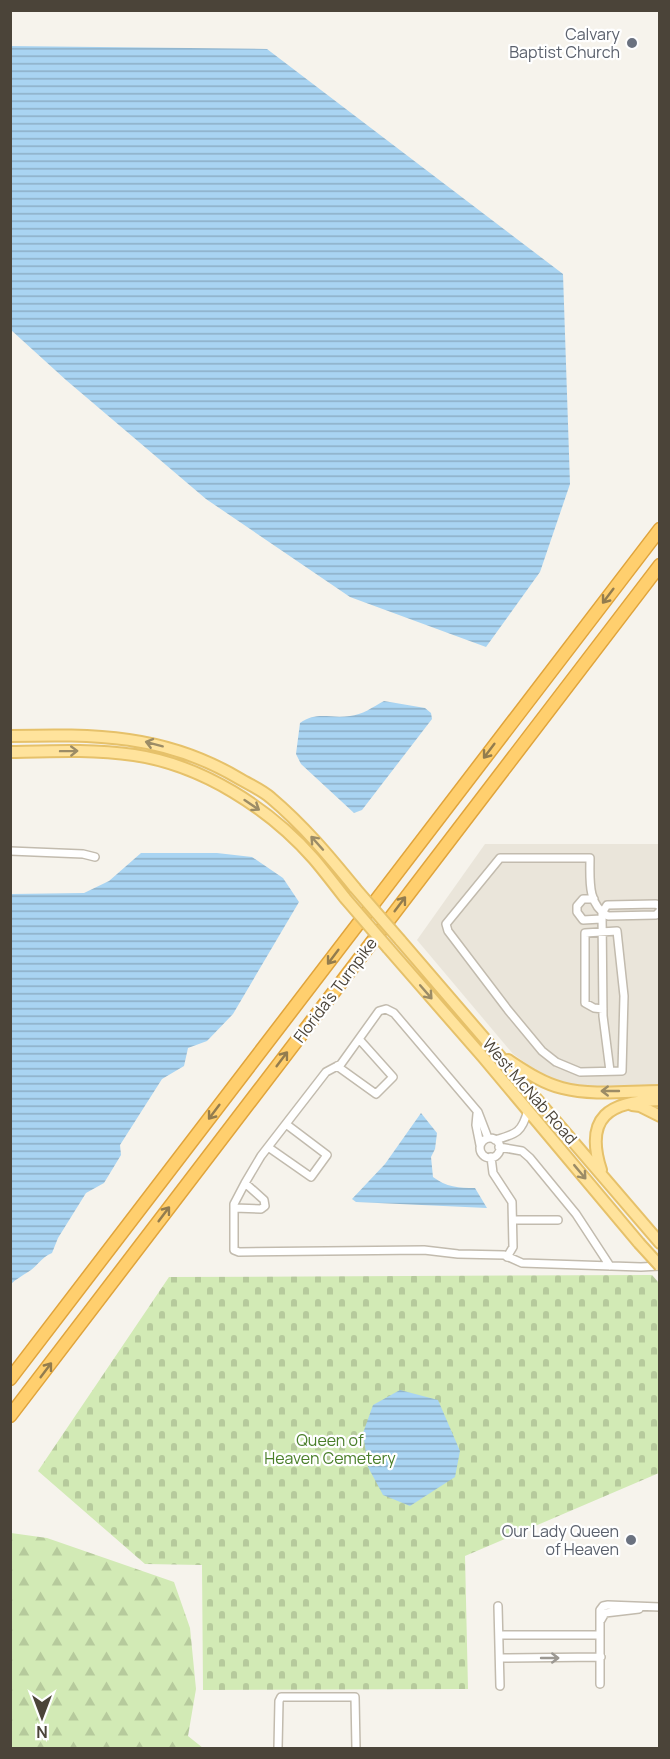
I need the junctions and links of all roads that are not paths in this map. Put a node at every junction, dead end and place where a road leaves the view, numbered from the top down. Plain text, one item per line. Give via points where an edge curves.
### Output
1 (660, 529) edge
2 (660, 565) edge
3 (10, 736) edge
4 (10, 752) edge
5 (10, 851) edge
6 (95, 857) dead end
7 (594, 899) junction
8 (618, 905) junction
9 (660, 906) edge
10 (660, 911) edge
11 (601, 916) junction
12 (619, 916) junction
13 (602, 932) junction
14 (603, 1009) junction
15 (359, 1039) junction
16 (497, 1053) junction
17 (337, 1066) junction
18 (610, 1071) junction
19 (660, 1091) edge
20 (660, 1100) edge
21 (625, 1104) junction
22 (528, 1110) junction
23 (478, 1112) junction
24 (660, 1116) edge
25 (286, 1124) junction
26 (494, 1142) junction
27 (480, 1145) junction
28 (268, 1146) junction
29 (491, 1157) junction
30 (603, 1176) junction
31 (245, 1183) junction
32 (234, 1208) junction
33 (513, 1220) junction
34 (558, 1220) dead end
35 (656, 1239) edge
36 (507, 1257) junction
37 (610, 1266) junction
38 (660, 1266) edge
39 (10, 1379) edge
40 (10, 1416) edge
41 (498, 1606) dead end
42 (660, 1607) edge
43 (499, 1635) junction
44 (600, 1635) junction
45 (601, 1657) junction
46 (500, 1658) junction
47 (600, 1684) dead end
48 (500, 1686) dead end
49 (278, 1749) edge
50 (356, 1749) edge

1 -> 39 highway, Florida's Turnpike
40 -> 2 highway, Florida's Turnpike
16 -> 3 main road, West McNab Road, bridge via 304,829 269,797 182,751 136,740 86,735
4 -> 22 main road, West McNab Road, bridge via 87,750 136,755 211,779 256,807 313,858
5 - 6 street
7 - 11 street
7 - 11 street via 583,899 577,912 583,920
7 - 18 street via 590,858 500,858 446,924 542,1051 580,1072
8 - 9 street
8 - 11 street via 607,905
8 - 12 street
10 - 12 street via 656,915
11 - 12 street
11 - 13 street
13 - 14 street
13 - 14 street via 585,933 585,1003
13 - 18 street via 617,931 624,996 622,1071
14 - 18 street
15 - 17 street, West McNab Road
15 - 17 street via 393,1077 376,1095
15 - 23 street, West McNab Road via 379,1011 394,1012
19 -> 16 main road via 561,1088 533,1077
16 - 30 main road, West McNab Road
17 - 25 street, West McNab Road via 326,1072
20 - 21 main road
21 - 24 main road
21 - 30 main road via 606,1115 596,1135 595,1150
22 - 26 street, West McNab Road via 520,1131
22 -> 38 main road, West McNab Road, bridge
23 - 26 street, West McNab Road
23 - 27 street
25 - 28 street, West McNab Road
25 - 28 street via 327,1155 311,1177
26 - 27 street, West McNab Road via 483,1140
26 - 29 street via 498,1152
26 - 37 street via 522,1151 530,1158 576,1214
27 - 29 street via 482,1154
28 - 31 street, West McNab Road
29 - 33 street via 493,1173 512,1202
30 - 35 main road, West McNab Road
31 - 32 street, West McNab Road
31 - 32 street via 264,1200 265,1206
32 - 36 street, West McNab Road via 234,1250 239,1252 424,1250
33 - 34 street
33 - 36 street via 513,1247
36 - 37 street, West McNab Road via 522,1263
37 - 38 street, West McNab Road
41 - 43 street
42 - 44 street via 603,1606
43 - 44 street
43 - 46 street
44 - 45 street
46 -> 45 street
45 - 47 street
46 - 48 street
49 - 50 street via 281,1697 355,1696

